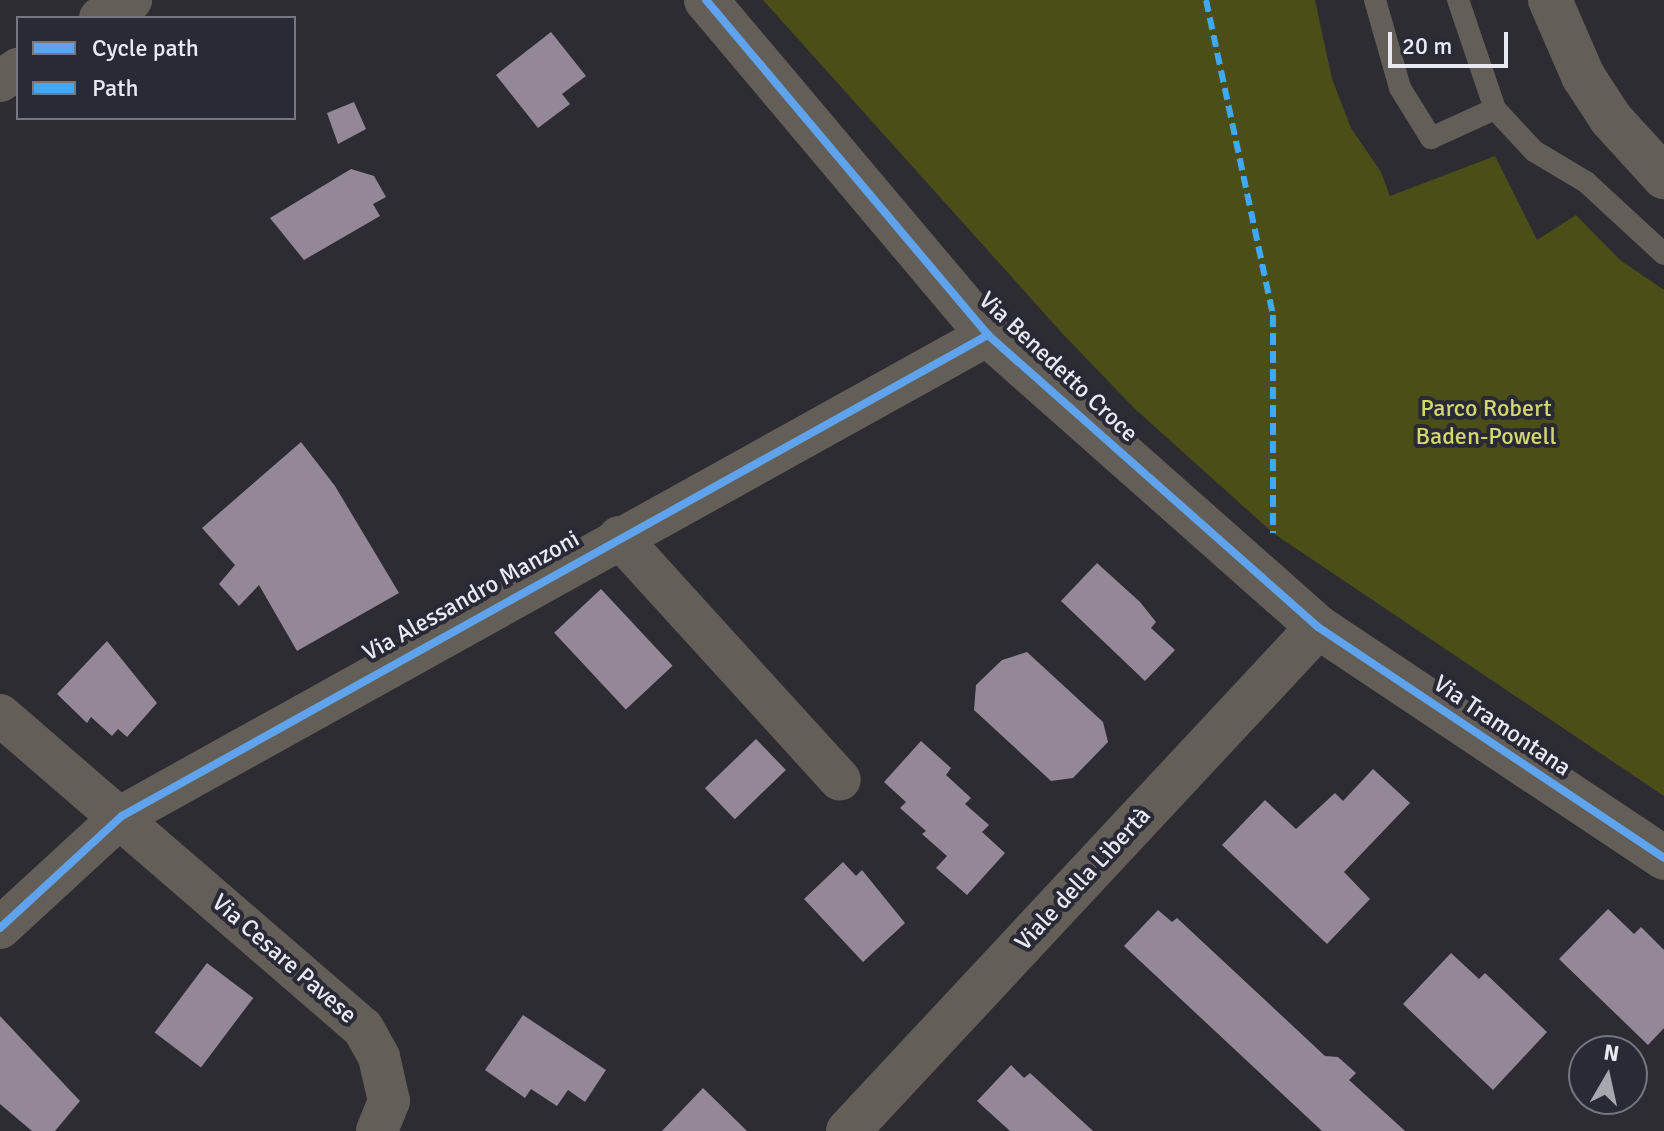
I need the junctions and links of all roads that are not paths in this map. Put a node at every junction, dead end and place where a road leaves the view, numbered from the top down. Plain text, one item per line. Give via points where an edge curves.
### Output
1 (131, 0) edge
2 (706, 0) edge
3 (1375, 0) edge
4 (1458, 0) edge
5 (1550, 0) edge
6 (103, 16) edge
7 (1495, 109) junction
8 (1664, 177) edge
9 (1664, 254) edge
10 (988, 335) junction
11 (619, 537) junction
12 (1318, 627) junction
13 (0, 715) edge
14 (840, 780) dead end
15 (122, 816) junction
16 (1664, 858) edge
17 (0, 928) edge
18 (377, 1131) edge
19 (848, 1131) edge

1 - 6 street
2 - 10 street, Via Benedetto Croce
3 - 7 lane via 1400,88 1431,138
4 - 7 lane
5 - 8 street via 1583,76 1611,119
7 - 9 lane via 1534,151 1586,182
10 - 11 street, Via Alessandro Manzoni
10 - 12 street, Via Benedetto Croce
11 - 14 street
11 - 15 street, Via Alessandro Manzoni
12 - 16 street, Via Tramontana
12 - 19 street, Viale della Libertà
13 - 15 street, Via Cesare Pavese
15 - 17 street, Via Alessandro Manzoni
15 - 18 street, Via Cesare Pavese via 363,1028 379,1057 389,1101

